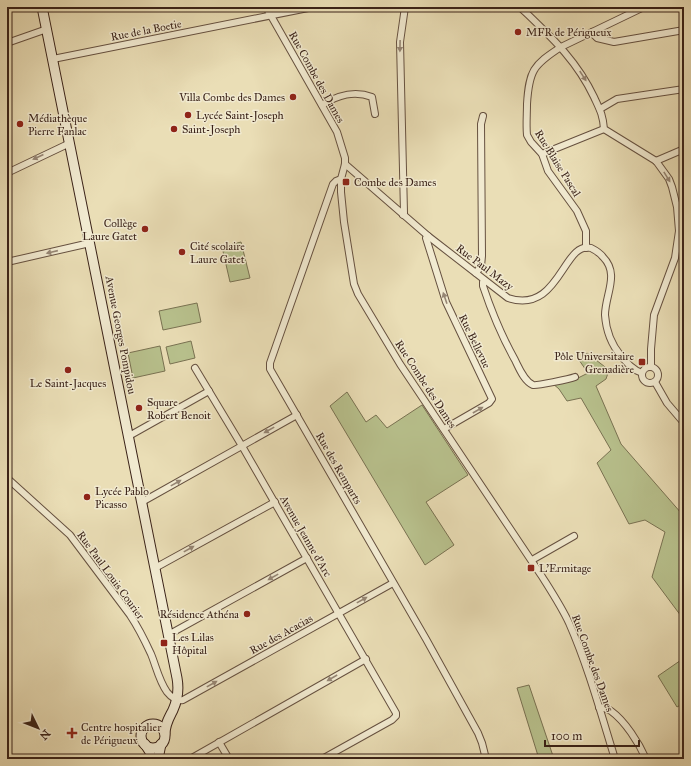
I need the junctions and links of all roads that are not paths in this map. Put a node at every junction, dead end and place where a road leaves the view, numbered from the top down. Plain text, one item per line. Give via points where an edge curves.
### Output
1 (42, 7) edge
2 (266, 7) edge
3 (313, 7) edge
4 (405, 7) edge
5 (520, 7) edge
6 (644, 7) edge
7 (271, 16) junction
8 (47, 29) junction
9 (684, 30) edge
10 (592, 32) junction
11 (7, 43) edge
12 (561, 47) junction
13 (53, 59) junction
14 (684, 89) edge
15 (322, 105) junction
16 (600, 110) junction
17 (376, 114) dead end
18 (483, 116) dead end
19 (604, 129) junction
20 (70, 143) junction
21 (684, 149) edge
22 (542, 154) junction
23 (656, 161) junction
24 (346, 164) junction
25 (7, 173) edge
26 (341, 179) junction
27 (677, 207) junction
28 (684, 207) edge
29 (403, 215) junction
30 (428, 236) junction
31 (90, 243) junction
32 (586, 248) junction
33 (7, 262) edge
34 (476, 274) junction
35 (484, 280) junction
36 (651, 366) junction
37 (195, 368) dead end
38 (642, 373) junction
39 (575, 377) dead end
40 (655, 382) junction
41 (209, 391) junction
42 (297, 415) junction
43 (684, 423) edge
44 (444, 429) junction
45 (129, 436) junction
46 (242, 446) junction
47 (7, 478) edge
48 (142, 502) junction
49 (275, 502) junction
50 (574, 536) dead end
51 (307, 558) junction
52 (532, 560) junction
53 (155, 568) junction
54 (393, 583) junction
55 (339, 613) junction
56 (168, 635) junction
57 (366, 659) junction
58 (174, 698) junction
59 (599, 707) junction
60 (155, 724) junction
61 (165, 734) junction
62 (219, 742) junction
63 (145, 744) junction
64 (161, 744) junction
65 (151, 759) edge
66 (158, 759) edge
67 (190, 759) edge
68 (228, 759) edge
69 (322, 759) edge
70 (486, 759) edge
71 (615, 759) edge
72 (646, 759) edge

1 - 8 main road, Avenue Georges Pompidou
2 - 7 street, Rue Combe des Dames
3 - 7 street, Rue de la Boetie
4 -> 29 street via 400,42
5 - 12 street
6 - 10 street, Rue Blaise Pascal
7 - 13 street, Rue de la Boetie
7 - 15 street, Rue Combe des Dames
8 - 11 street
8 - 13 main road, Avenue Georges Pompidou
9 - 10 street via 614,42 597,38
10 - 12 street, Rue Blaise Pascal
12 -> 16 street via 586,80
12 - 22 street, Rue Blaise Pascal via 536,66 528,84 527,135
13 - 20 main road, Avenue Georges Pompidou
14 - 16 street via 617,99
15 - 17 street via 345,94 365,94 372,97
15 - 24 street, Rue Combe des Dames via 337,132
16 - 19 street
18 - 34 street via 482,256 481,266
19 - 22 street
19 - 23 street
20 -> 25 street
20 - 31 main road, Avenue Georges Pompidou
21 - 23 street
22 - 32 street, Rue Blaise Pascal via 548,170 582,220 586,231
23 -> 27 street via 669,179
24 - 26 street, Rue Combe des Dames
24 - 29 street, Rue Paul Mazy
26 - 42 street, Rue des Remparts via 333,184 270,363 270,369
26 - 44 street, Rue Combe des Dames via 344,222 354,284 358,294 393,353
27 - 28 street
27 - 36 street via 678,241 675,258 654,316
29 - 30 street, Rue Paul Mazy
30 - 34 street, Rue Paul Mazy
44 -> 30 street, Rue Bellevue via 492,399 446,302 426,238
31 -> 33 street
31 - 45 main road, Avenue Georges Pompidou
32 - 35 street, Rue Paul Mazy via 578,250 547,292 533,300 508,298
32 - 38 street via 599,253 610,267 612,281 605,316 611,342 628,364
34 - 35 street, Rue Paul Mazy
35 - 39 street via 483,286 500,334 523,375 531,384 540,385
36 - 38 street
36 - 40 street via 658,373
37 - 41 street, Avenue Jeanne d'Arc
38 - 40 street via 644,381
40 - 43 street via 667,403
41 - 45 street
41 - 46 street, Avenue Jeanne d'Arc
42 -> 46 street
42 - 54 street, Rue des Remparts
44 - 52 street, Rue Combe des Dames
45 - 48 main road, Avenue Georges Pompidou
48 -> 46 street
46 - 49 street, Avenue Jeanne d'Arc
47 - 58 street, Rue Paul Louis Courier via 70,536 130,615 151,654 163,685
48 - 53 main road, Avenue Georges Pompidou
49 - 51 street, Avenue Jeanne d'Arc
53 -> 49 street
50 - 52 street
51 - 55 street, Avenue Jeanne d'Arc
51 -> 56 street
52 - 59 street, Rue Combe des Dames via 568,622
53 - 56 main road, Avenue Georges Pompidou
55 -> 54 street, Rue des Acacias
54 - 70 street, Rue des Remparts via 478,733
55 - 57 street, Avenue Jeanne d'Arc
58 -> 55 street, Rue des Acacias via 183,700
56 - 58 main road, Avenue Georges Pompidou via 179,688
57 -> 62 street
57 - 69 street, Avenue Jeanne d'Arc via 396,716
58 - 60 main road, Avenue Georges Pompidou
58 - 61 main road, Avenue Georges Pompidou
59 - 71 street, Rue Combe des Dames
59 - 72 street via 610,710 620,720
60 - 61 main road via 162,728
60 - 63 main road via 142,730 142,741
61 - 64 main road
62 - 67 street
62 - 68 street
63 - 64 main road via 152,747
63 - 65 main road
64 - 66 main road

